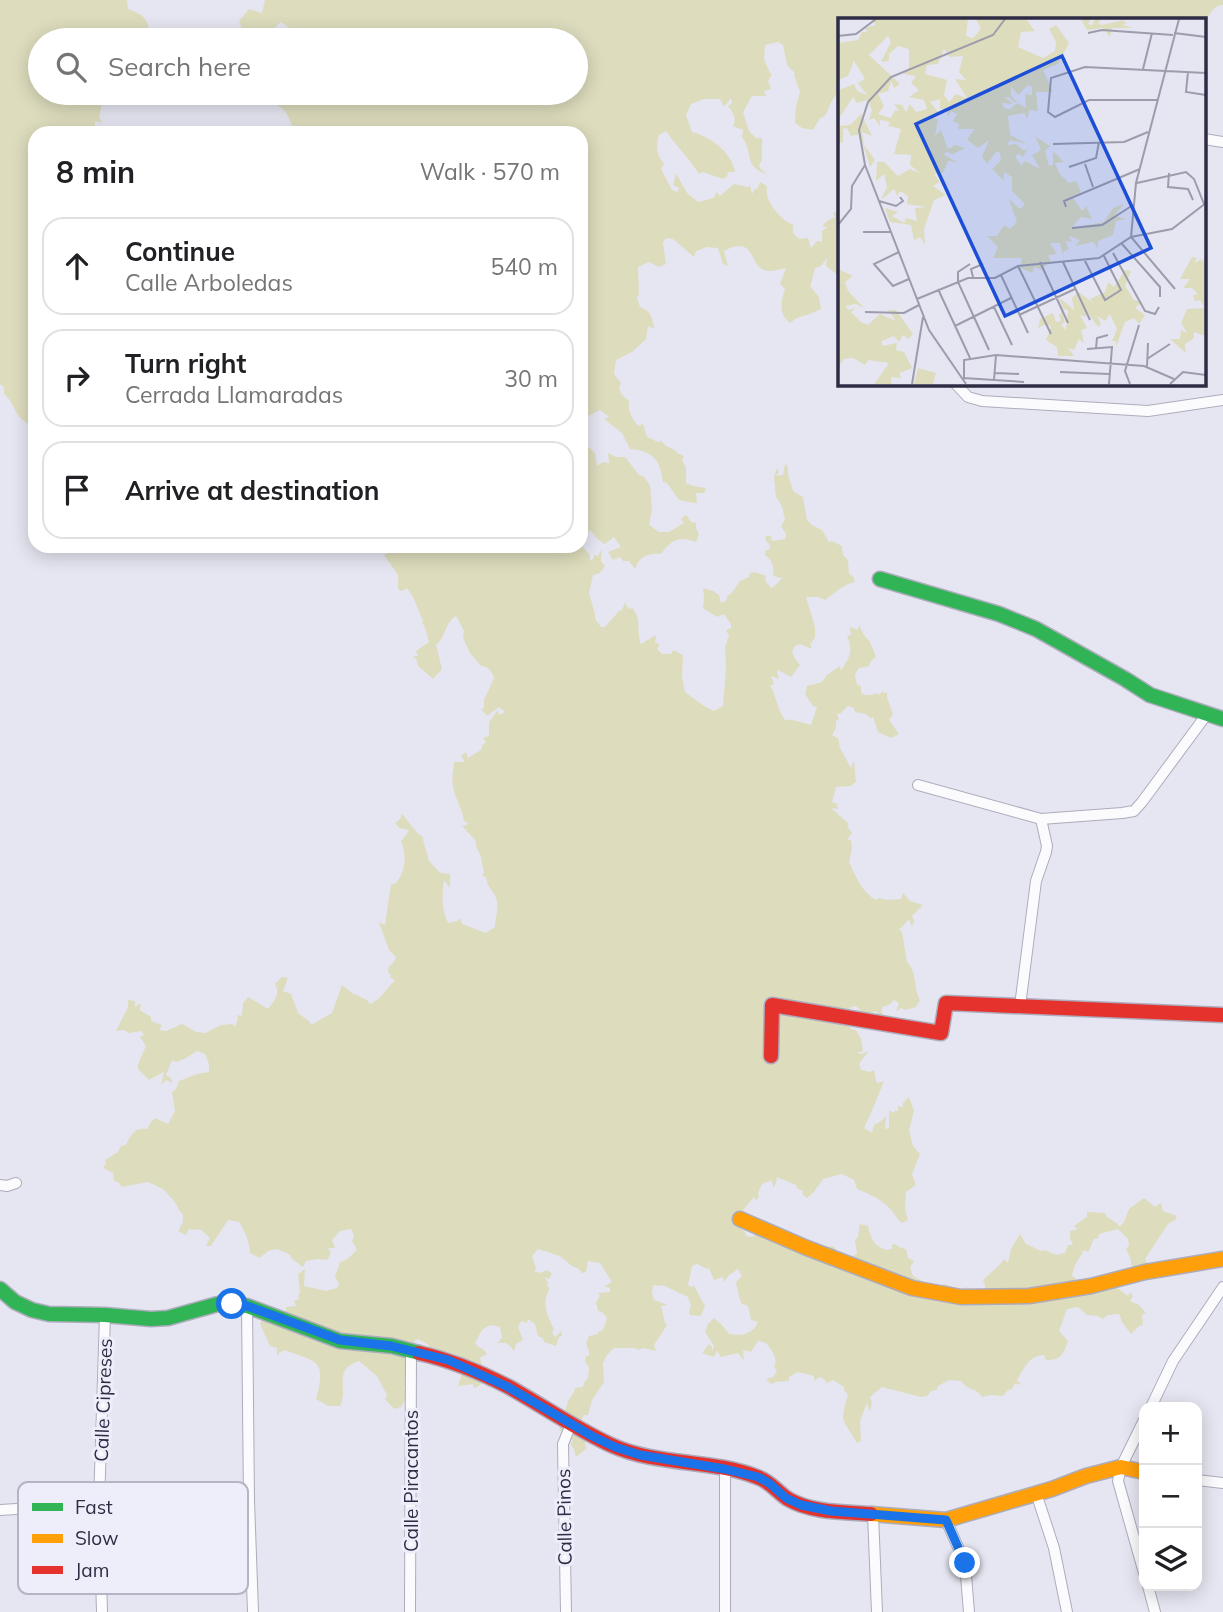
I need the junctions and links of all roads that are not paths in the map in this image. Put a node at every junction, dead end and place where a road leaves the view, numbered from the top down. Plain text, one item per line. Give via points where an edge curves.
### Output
1 (957, 385) edge
2 (1223, 400) edge
3 (880, 579) dead end
4 (1207, 714) junction
5 (1223, 719) edge
6 (918, 785) dead end
7 (1041, 819) junction
8 (1020, 1006) junction
9 (1223, 1015) edge
10 (771, 1056) dead end
11 (16, 1183) dead end
12 (0, 1185) edge
13 (740, 1219) dead end
14 (1223, 1259) edge
15 (1223, 1287) edge
16 (0, 1289) edge
17 (247, 1306) junction
18 (105, 1315) junction
19 (411, 1350) junction
20 (1153, 1402) edge
21 (571, 1424) junction
22 (1139, 1431) edge
23 (725, 1469) junction
24 (1139, 1472) edge
25 (1120, 1474) junction
26 (1202, 1481) edge
27 (100, 1482) edge
28 (248, 1482) edge
29 (1223, 1483) edge
30 (1036, 1493) junction
31 (248, 1501) edge
32 (18, 1509) edge
33 (0, 1510) edge
34 (873, 1514) junction
35 (946, 1520) junction
36 (1139, 1552) edge
37 (1149, 1591) edge
38 (102, 1594) edge
39 (102, 1612) edge
40 (253, 1612) edge
41 (410, 1612) edge
42 (566, 1612) edge
43 (725, 1612) edge
44 (877, 1612) edge
45 (969, 1612) edge
46 (1067, 1612) edge
47 (1155, 1612) edge

1 - 2 street via 968,397 982,401 1148,411
3 - 4 street via 999,614 1035,629 1150,695
4 - 5 street
4 - 7 street via 1134,811
6 - 7 street
7 - 8 street via 1047,846 1037,881
8 - 9 street
8 - 10 street via 946,1003 941,1033 772,1005
11 - 12 street
13 - 14 street via 912,1288 961,1297 1029,1296
15 - 20 street via 1173,1361
16 - 18 street via 32,1310
17 - 18 street via 218,1304 168,1318
17 - 19 street via 340,1340
17 - 28 street
18 - 27 street, Calle Cipreses
19 - 21 street via 448,1360 506,1386
19 - 41 street, Calle Piracantos
21 - 23 street via 640,1455
21 - 42 street, Calle Pinos via 564,1444
22 - 25 street
23 - 34 street via 758,1477 801,1505
23 - 43 street
24 - 25 street
25 - 30 street via 1086,1476
25 - 36 street
26 - 29 street
30 - 35 street
30 - 46 street via 1054,1548
31 - 40 street
32 - 33 street
34 - 35 street
34 - 44 street
35 - 45 street via 965,1563
37 - 47 street
38 - 39 street, Calle Cipreses

